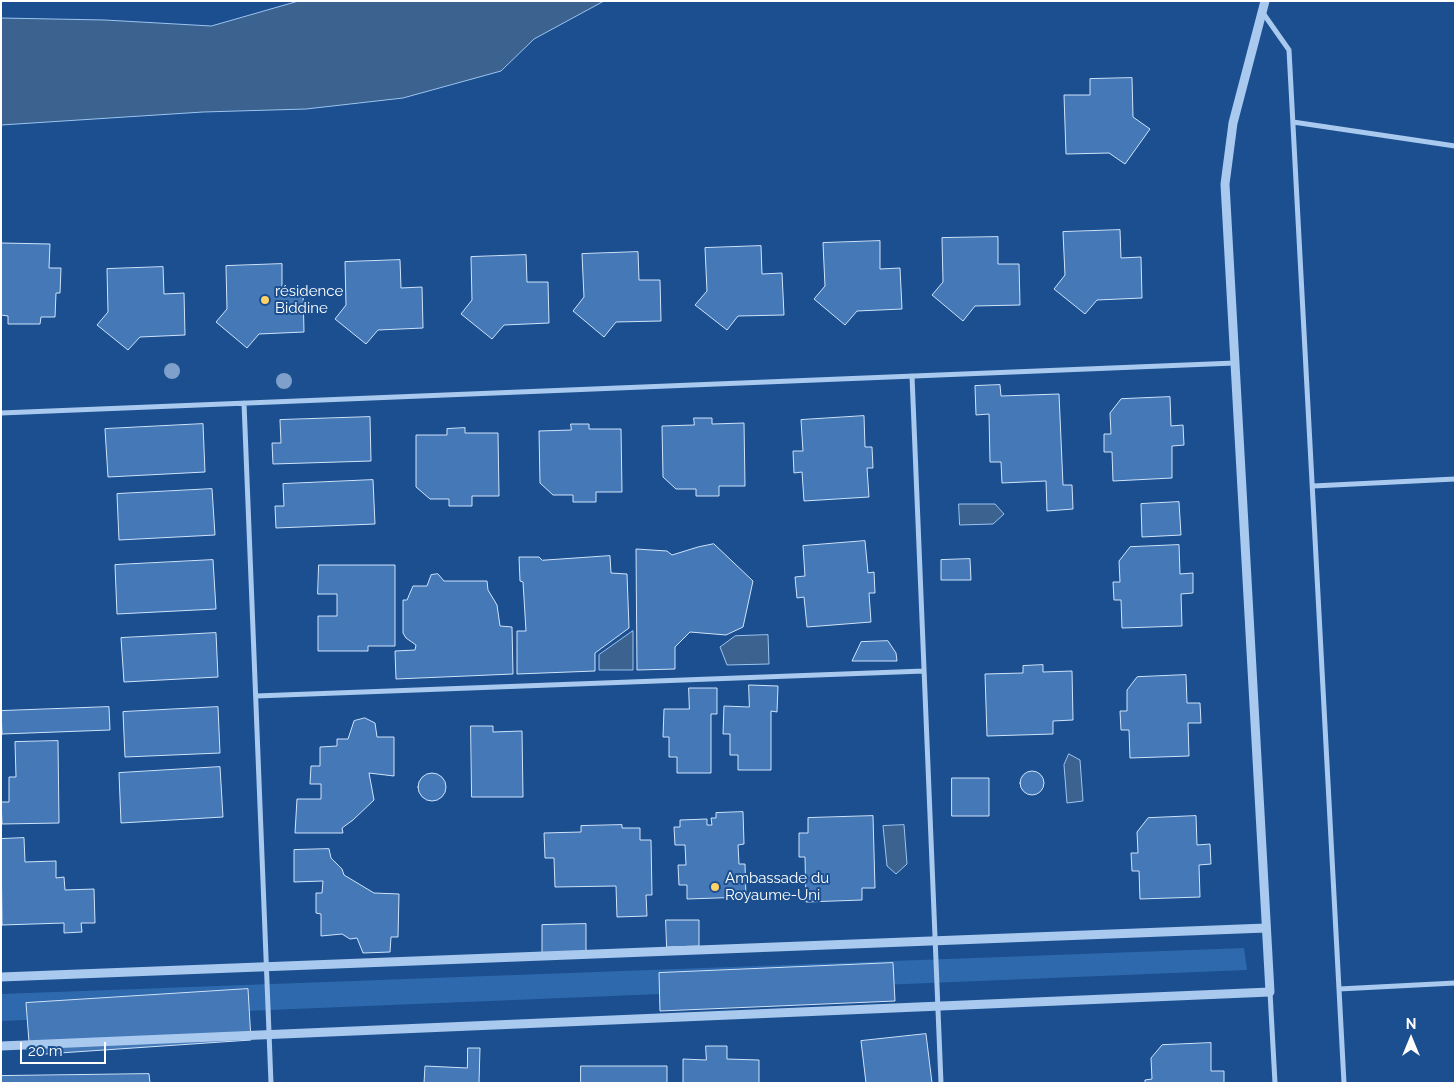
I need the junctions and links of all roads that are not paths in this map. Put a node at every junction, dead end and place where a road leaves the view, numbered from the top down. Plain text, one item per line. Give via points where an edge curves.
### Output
1 (1265, 1) edge
2 (1263, 13) junction
3 (1293, 122) junction
4 (1455, 146) edge
5 (1235, 363) junction
6 (912, 376) junction
7 (244, 403) junction
8 (1, 413) edge
9 (1455, 479) edge
10 (1312, 486) junction
11 (924, 671) junction
12 (256, 696) junction
13 (1266, 928) junction
14 (935, 941) junction
15 (266, 967) junction
16 (1, 977) edge
17 (1455, 983) edge
18 (1339, 989) junction
19 (1270, 992) junction
20 (938, 1006) junction
21 (269, 1034) junction
22 (1, 1046) edge
23 (271, 1083) edge
24 (941, 1083) edge
25 (1275, 1083) edge
26 (1344, 1083) edge

1 - 2 street
2 - 3 street via 1289,50
2 - 5 street via 1233,123 1225,184
3 - 4 street
3 - 10 street
5 - 6 street
5 - 13 street
6 - 7 street
6 - 11 street
7 - 8 street
7 - 12 street
9 - 10 street
10 - 18 street
11 - 12 street
11 - 14 street
12 - 15 street
13 - 14 street
13 - 19 street
14 - 15 street
14 - 20 street
15 - 16 street
15 - 21 street
17 - 18 street
18 - 26 street
19 - 20 street
19 - 25 street
20 - 21 street
20 - 24 street
21 - 22 street
21 - 23 street

